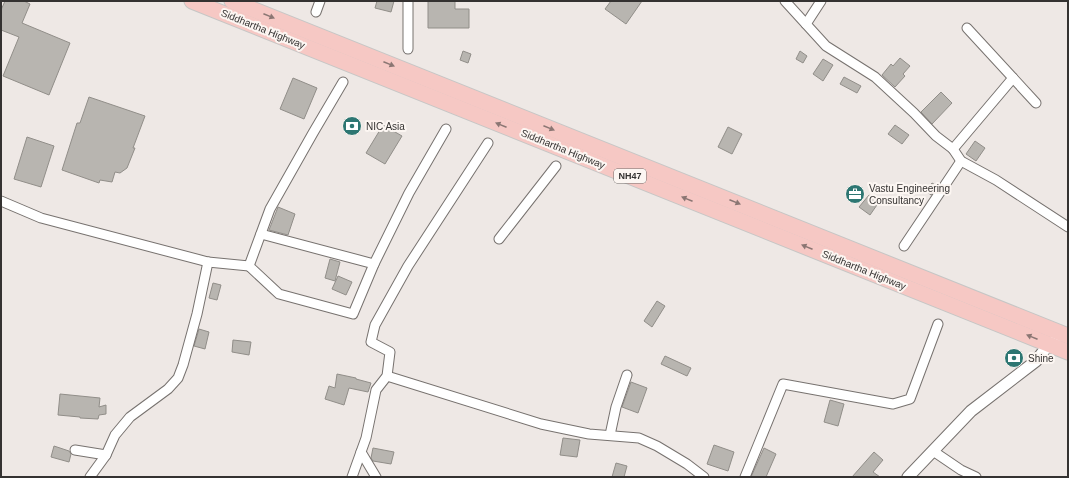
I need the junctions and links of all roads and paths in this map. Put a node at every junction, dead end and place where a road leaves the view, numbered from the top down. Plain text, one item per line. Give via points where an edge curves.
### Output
1 (192, 1) edge
2 (232, 1) edge
3 (320, 1) edge
4 (408, 1) edge
5 (785, 1) edge
6 (821, 1) edge
7 (316, 12) dead end
8 (806, 24) junction
9 (967, 28) dead end
10 (408, 48) dead end
11 (1013, 78) junction
12 (343, 82) dead end
13 (1036, 103) dead end
14 (446, 129) dead end
15 (488, 143) dead end
16 (953, 149) junction
17 (961, 161) junction
18 (556, 166) dead end
19 (1, 201) edge
20 (1068, 227) edge
21 (261, 234) junction
22 (499, 239) dead end
23 (904, 246) dead end
24 (208, 262) junction
25 (374, 264) junction
26 (249, 266) junction
27 (938, 324) dead end
28 (1067, 334) edge
29 (1049, 344) junction
30 (1068, 352) edge
31 (627, 375) dead end
32 (387, 376) junction
33 (610, 435) junction
34 (75, 450) dead end
35 (932, 451) junction
36 (361, 452) junction
37 (106, 455) junction
38 (90, 477) edge
39 (352, 477) edge
40 (376, 477) edge
41 (704, 477) edge
42 (745, 477) edge
43 (908, 477) edge
44 (976, 477) edge

29 -> 1 highway, Siddhartha Highway / NH47
2 -> 28 highway, Siddhartha Highway / NH47
3 - 7 street
4 - 10 street
5 - 8 street
6 - 8 street
8 - 16 street via 826,46 874,77
9 - 11 street
11 - 13 street
11 - 16 street
12 - 21 street via 270,209
14 - 25 street via 409,193
15 - 32 street via 408,266 375,325 371,342 390,352
16 - 17 street
17 - 20 street via 996,180
17 - 23 street
18 - 22 street
19 - 24 street via 41,218
21 - 25 street
21 - 26 street
24 - 26 street
24 - 37 street via 195,322 178,378 168,389 130,417 115,435
25 - 26 street via 353,314 279,294
27 - 42 street via 910,399 893,404 783,384
28 - 29 street
29 - 30 highway, Siddhartha Highway / NH47
29 - 35 street via 1036,361 971,411
31 - 33 street
32 - 33 street via 541,424 589,434
32 - 36 street via 376,390
33 - 41 street via 639,438 657,446 688,464
34 - 37 street
35 - 43 street
35 - 44 street
36 - 39 street
36 - 40 street
37 - 38 street

